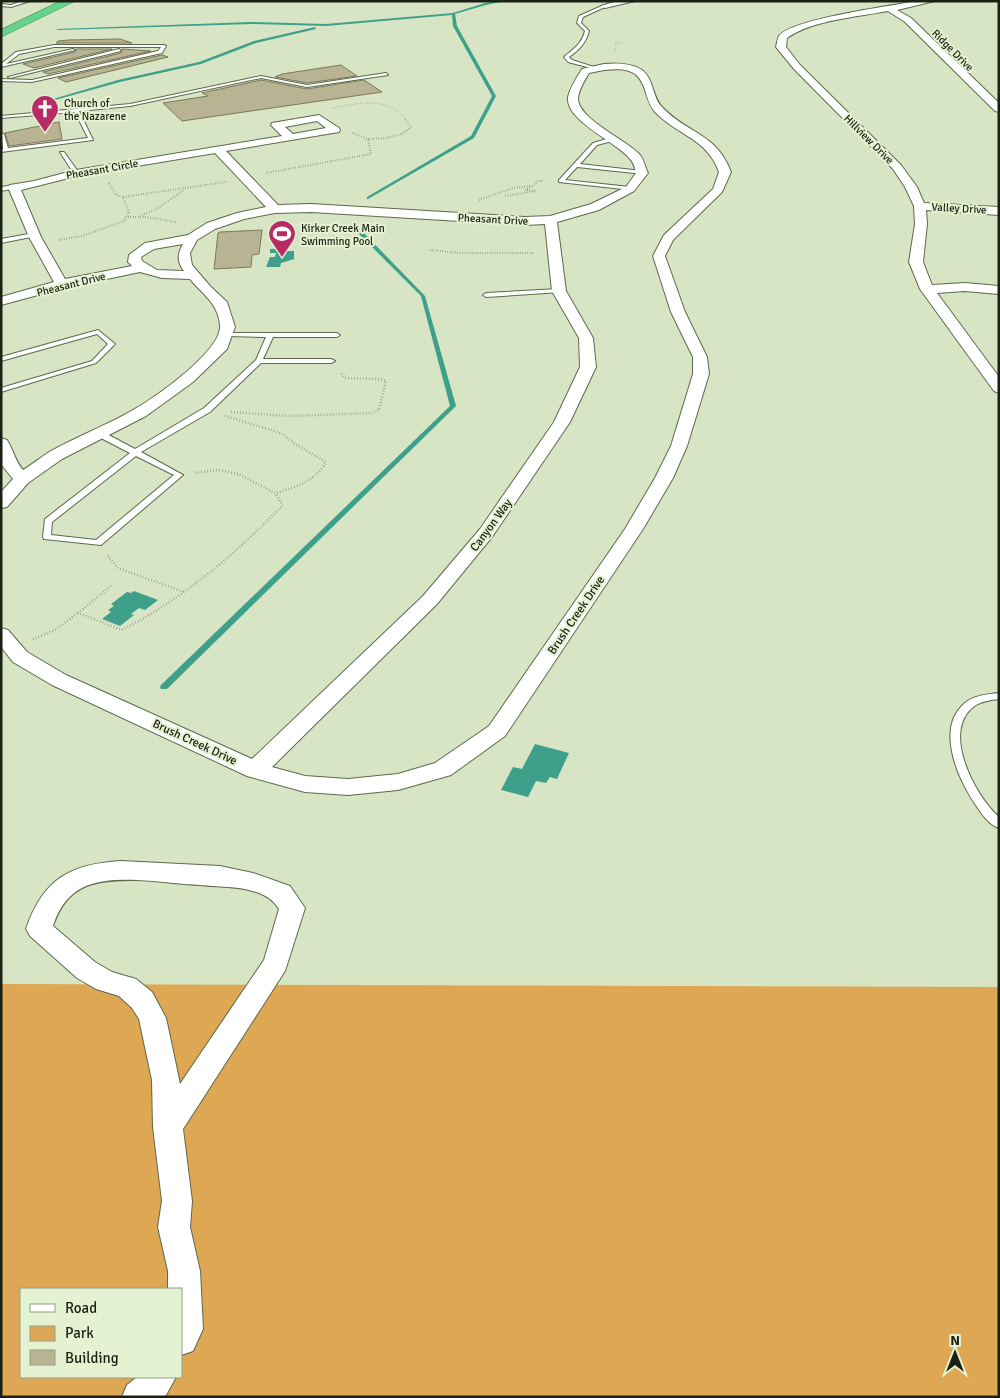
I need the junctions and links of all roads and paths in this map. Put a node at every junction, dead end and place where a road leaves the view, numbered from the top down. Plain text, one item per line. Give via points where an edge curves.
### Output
1 (28, 1) edge
2 (48, 1) edge
3 (70, 1) edge
4 (631, 1) edge
5 (931, 1) edge
6 (1, 5) edge
7 (605, 6) joint
8 (890, 9) junction
9 (1, 23) edge
10 (1, 34) edge
11 (93, 46) junction
12 (136, 46) junction
13 (1, 66) edge
14 (595, 68) junction
15 (386, 74) dead end
16 (1, 80) edge
17 (999, 109) edge
18 (77, 111) junction
19 (1, 117) edge
20 (319, 118) junction
21 (335, 130) junction
22 (1, 134) edge
23 (292, 138) junction
24 (368, 139) junction
25 (614, 139) junction
26 (4, 150) edge
27 (218, 150) junction
28 (62, 153) dead end
29 (576, 165) junction
30 (76, 173) junction
31 (642, 173) junction
32 (244, 178) junction
33 (561, 181) junction
34 (532, 186) junction
35 (192, 187) junction
36 (7, 188) edge
37 (630, 189) junction
38 (505, 196) dead end
39 (920, 206) junction
40 (275, 209) junction
41 (999, 211) edge
42 (142, 216) junction
43 (128, 217) junction
44 (469, 218) junction
45 (551, 220) junction
46 (209, 228) junction
47 (192, 238) junction
48 (36, 239) junction
49 (1, 241) edge
50 (430, 250) dead end
51 (555, 253) junction
52 (138, 261) junction
53 (193, 275) junction
54 (58, 279) junction
55 (1, 288) edge
56 (927, 289) junction
57 (999, 290) edge
58 (559, 291) junction
59 (486, 295) dead end
60 (1, 301) edge
61 (227, 334) junction
62 (270, 335) junction
63 (337, 335) dead end
64 (1, 359) edge
65 (259, 361) junction
66 (331, 361) joint
67 (999, 388) edge
68 (1, 390) edge
69 (207, 410) junction
70 (100, 434) junction
71 (1, 443) edge
72 (136, 452) junction
73 (179, 475) junction
74 (22, 479) junction
75 (275, 493) junction
76 (1, 503) edge
77 (98, 543) junction
78 (111, 586) dead end
79 (184, 592) junction
80 (78, 613) junction
81 (7, 640) edge
82 (999, 696) edge
83 (254, 770) junction
84 (999, 824) edge
85 (168, 1127) junction
86 (182, 1337) edge
87 (158, 1378) edge
88 (139, 1397) edge

1 - 6 lane
2 - 9 highway
3 - 10 highway
4 - 7 street
5 - 8 street, Hillview Drive
7 - 14 lane via 581,16 579,23 587,31 586,39 566,57
8 - 17 street, Ridge Drive via 908,20
8 - 39 street, Hillview Drive via 794,29 783,37 781,47 897,167
11 - 12 lane
11 - 13 lane
11 - 13 lane via 54,46 18,54
12 - 16 lane
12 - 16 lane via 164,46 160,52 32,81
14 - 25 street via 585,71 573,99 574,104 580,115
14 - 83 street, Brush Creek Drive via 623,68 639,73 658,109 708,145 719,157 725,172 718,190 668,238 659,256 678,312 700,357 701,374 679,446 664,478 634,529 497,731 443,769 398,782 348,787 305,784
15 - 18 lane via 307,86 261,77 130,104
18 - 19 lane
18 - 26 lane via 91,139
20 - 21 street
20 - 23 street via 276,125
20 - 24 path via 327,110 375,101 385,103 405,117 411,127 405,134 383,140
21 - 23 street, Pheasant Circle
21 - 24 path
22 - 26 lane
23 - 27 street, Pheasant Circle
24 - 32 path via 371,154
25 - 29 lane via 595,144
25 - 31 street via 637,159
27 - 30 street, Pheasant Circle
27 - 32 street
28 - 30 lane
29 - 31 lane
29 - 33 lane
30 - 36 street, Pheasant Circle
31 - 37 street, Pheasant Drive
32 - 35 path
32 - 40 street
33 - 34 path via 538,181
33 - 37 lane
34 - 38 path via 525,190 536,191
34 - 44 path via 513,188 474,201
35 - 42 path
35 - 43 path via 123,197 129,209
36 - 48 street, Pheasant Circle
37 - 45 street, Pheasant Drive via 595,207
39 - 41 street, Valley Drive
39 - 56 street, Hillview Drive via 916,262
40 - 44 street, Pheasant Drive via 311,208
40 - 46 street, Pheasant Drive via 240,216
42 - 43 path
42 - 46 path
43 - 48 path via 82,236
44 - 45 street, Pheasant Drive
45 - 51 street, Canyon Way
46 - 47 street, Pheasant Drive
47 - 52 street, Pheasant Drive via 150,246
47 - 53 street via 184,253 186,265
48 - 49 lane
48 - 54 street, Pheasant Circle
50 - 51 path
51 - 58 street, Canyon Way
52 - 53 street, Pheasant Drive via 154,274
52 - 54 street, Pheasant Drive
53 - 61 street via 220,302
54 - 55 street, Pheasant Drive
54 - 60 street, Pheasant Drive
56 - 57 street via 965,286
56 - 67 street, Hillview Drive
58 - 59 lane
58 - 83 street, Canyon Way via 586,338 588,367 562,422 486,533 430,600
61 - 62 lane
61 - 70 street via 222,346 188,379 140,414
62 - 63 lane
62 - 65 lane
64 - 68 lane via 98,332 112,344 94,362
65 - 66 lane
65 - 69 lane
66 - 69 path via 345,378 380,378 386,381 379,410 290,416
69 - 72 lane
69 - 75 path via 281,433 326,462 322,471 290,490
70 - 72 lane
70 - 74 street via 56,455
71 - 74 street via 11,467
72 - 73 lane
72 - 77 lane via 48,521 47,537
73 - 75 path via 219,470 238,474
73 - 77 lane
74 - 76 street
75 - 79 path via 283,505 222,564
77 - 79 path via 118,568
78 - 80 path
79 - 80 path via 177,600 122,630
80 - 81 path via 55,630
81 - 83 street, Brush Creek Drive via 20,657 59,680
82 - 84 lane via 975,701 964,711 957,724 955,739 958,759 966,778
85 - 85 street via 166,1080 152,1018 142,1000 127,987 105,981 86,970 39,929 44,911 75,879 118,871 224,876 283,894 292,908 276,963
85 - 86 street via 177,1201 174,1227 184,1271 186,1329
87 - 88 street

